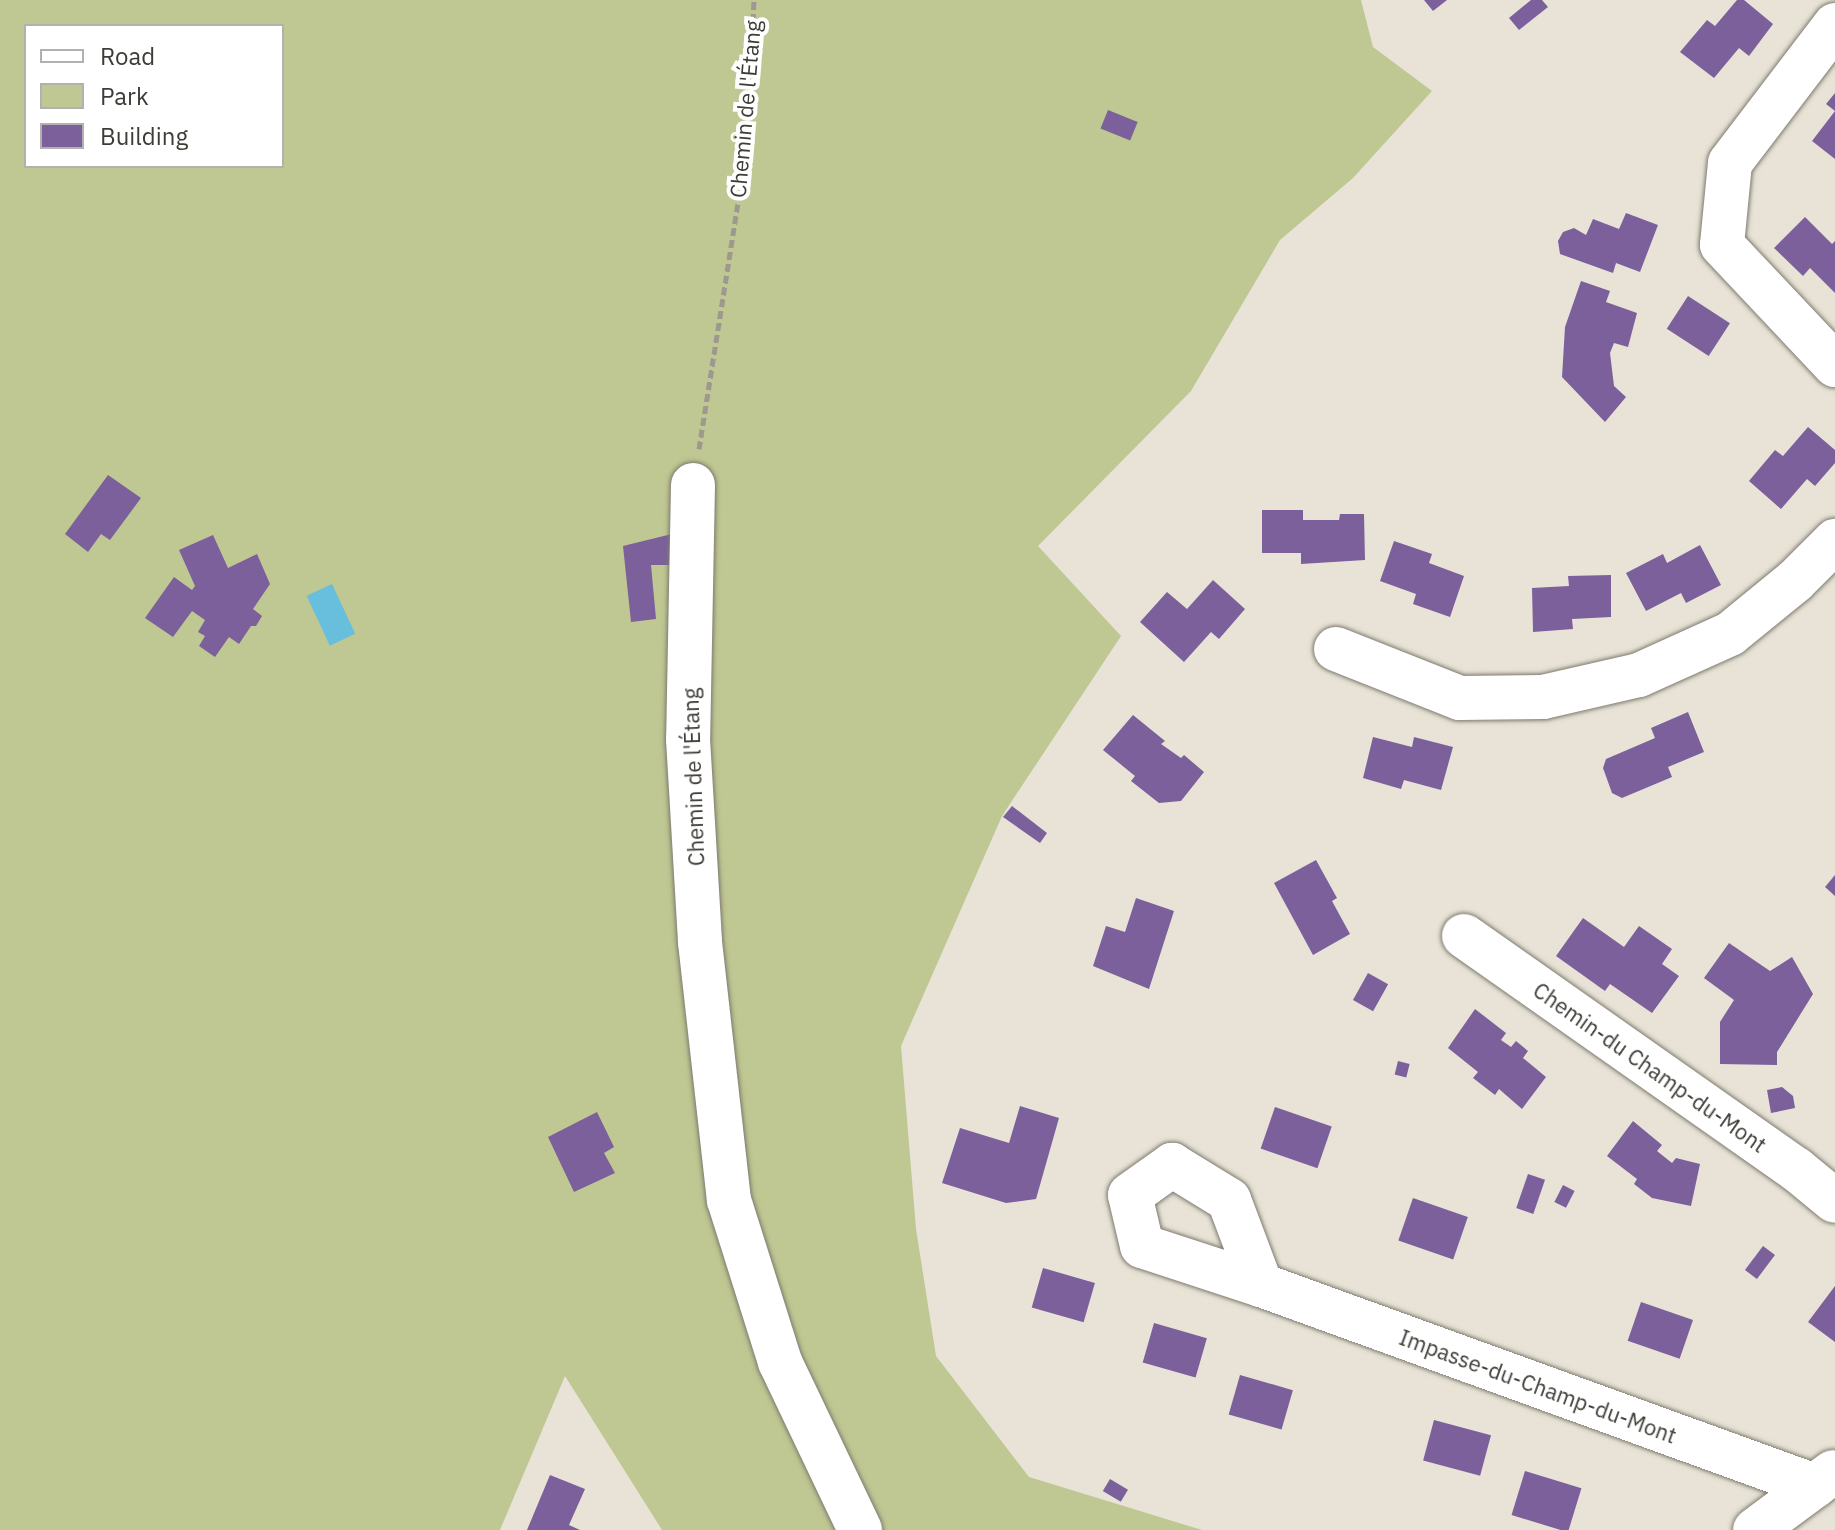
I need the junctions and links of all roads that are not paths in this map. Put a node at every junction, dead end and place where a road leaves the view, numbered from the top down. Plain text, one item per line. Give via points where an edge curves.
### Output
1 (1835, 25) edge
2 (1835, 365) edge
3 (693, 485) road end
4 (1835, 541) edge
5 (1336, 649) dead end
6 (1464, 936) dead end
7 (1835, 1201) edge
8 (1261, 1285) dead end
9 (1825, 1479) edge
10 (860, 1530) edge
11 (1755, 1530) edge

1 - 2 street via 1730,163 1722,245
3 - 10 street, Chemin de l'Étang via 688,739 700,942 729,1200 780,1362
4 - 5 street via 1730,634 1639,675 1543,697 1460,698
6 - 7 street, Chemin-du Champ-du-Mont
8 - 9 street, Impasse-du-Champ-du-Mont
9 - 11 street

